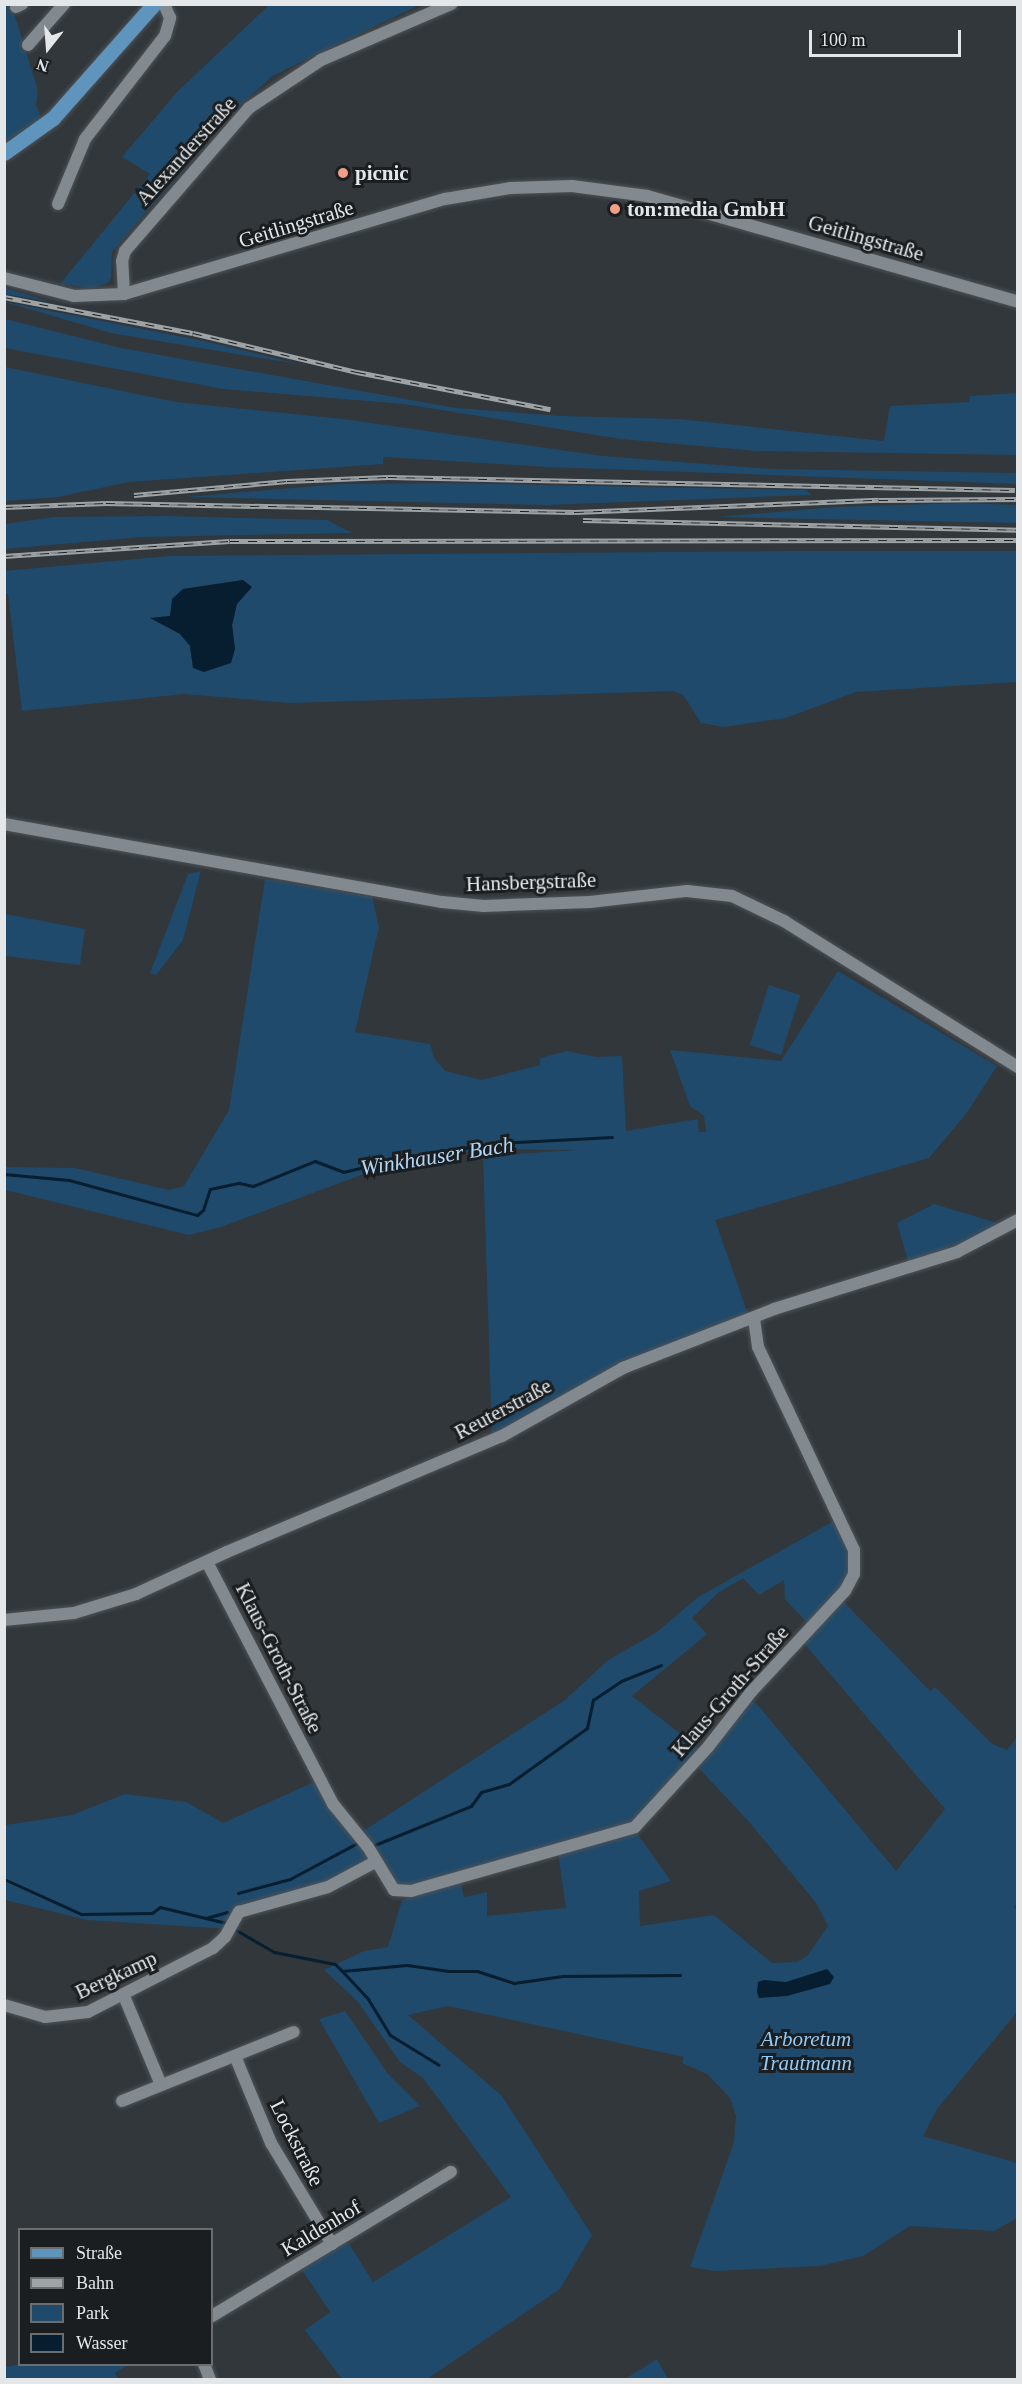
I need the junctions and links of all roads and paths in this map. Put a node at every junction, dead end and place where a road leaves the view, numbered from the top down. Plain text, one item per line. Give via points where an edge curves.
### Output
1 (64, 4) edge
2 (154, 4) edge
3 (164, 4) edge
4 (451, 4) edge
5 (28, 45) dead end
6 (4, 153) edge
7 (58, 204) dead end
8 (4, 278) edge
9 (124, 294) junction
10 (1017, 302) edge
11 (4, 824) edge
12 (1017, 1067) edge
13 (1017, 1220) edge
14 (754, 1318) junction
15 (207, 1562) junction
16 (4, 1620) edge
17 (375, 1862) junction
18 (124, 1996) junction
19 (4, 2005) edge
20 (294, 2032) dead end
21 (235, 2056) junction
22 (161, 2085) junction
23 (122, 2101) dead end
24 (451, 2172) dead end
25 (332, 2244) junction
26 (213, 2315) edge

1 - 5 street
2 - 6 main road via 52,118
3 - 7 street via 170,18 165,36 85,139
4 - 9 street, Alexanderstraße via 321,60 283,81 249,108 125,251
8 - 9 street, Geitlingstraße via 74,296
9 - 10 street, Geitlingstraße via 445,199 511,188 572,186 647,196
11 - 12 street, Hansbergstraße via 463,904 590,902 687,891 732,896 784,921
13 - 14 street, Reuterstraße via 957,1252 833,1289
14 - 15 street, Reuterstraße via 623,1368 502,1436
14 - 17 street, Klaus-Groth-Straße via 758,1347 854,1550 854,1574 845,1591 751,1692 708,1747 635,1827 411,1891 391,1887
15 - 16 street, Reuterstraße via 100,1607
15 - 17 street, Klaus-Groth-Straße via 321,1782
17 - 18 street, Bergkamp via 328,1887 239,1912 213,1948
18 - 19 street, Bergkamp via 64,2017 34,2016
18 - 22 street
20 - 21 street
21 - 22 street
21 - 25 street, Lockstraße via 271,2143
22 - 23 street
24 - 25 street, Kaldenhof
25 - 26 street, Kaldenhof

